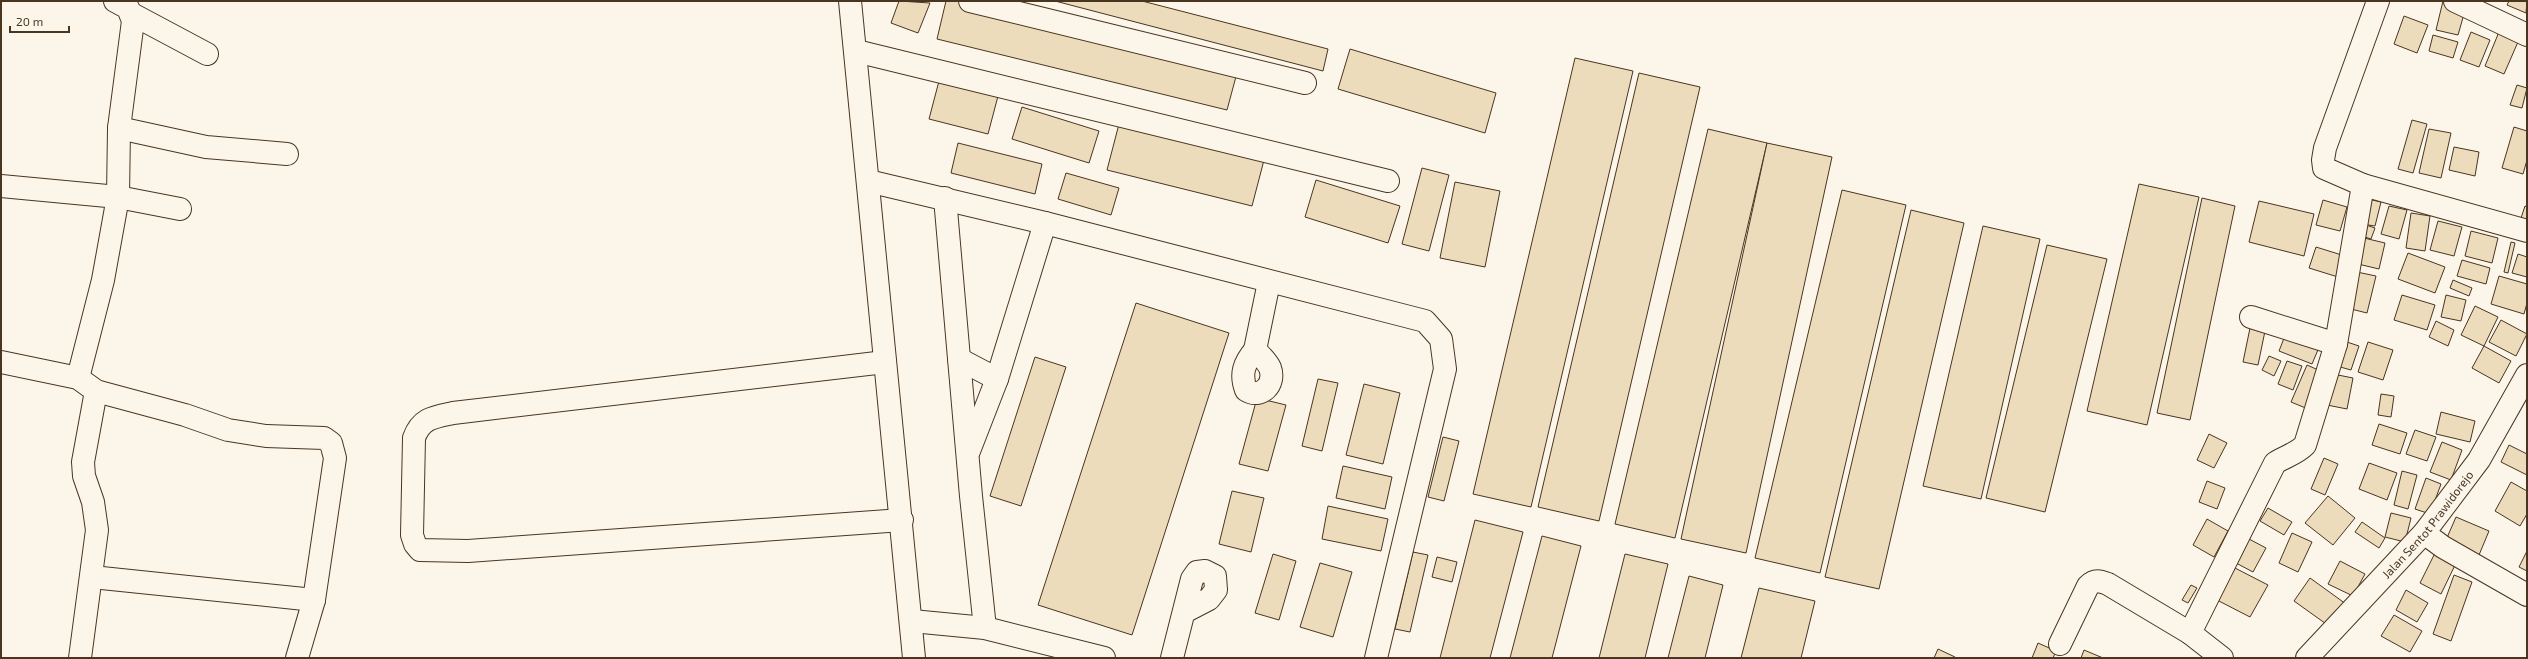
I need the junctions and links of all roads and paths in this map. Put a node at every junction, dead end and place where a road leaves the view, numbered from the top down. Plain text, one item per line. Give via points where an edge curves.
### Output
1 (850, 1) edge
2 (970, 1) edge
3 (2378, 1) edge
4 (2455, 1) edge
5 (126, 6) edge
6 (2527, 35) edge
7 (856, 51) junction
8 (207, 54) dead end
9 (1305, 83) dead end
10 (119, 128) junction
11 (288, 154) dead end
12 (868, 181) junction
13 (1388, 181) dead end
14 (2363, 185) junction
15 (1, 186) edge
16 (118, 197) junction
17 (945, 198) junction
18 (180, 209) dead end
19 (1045, 223) junction
20 (2527, 232) edge
21 (1270, 282) junction
22 (2251, 317) dead end
23 (2336, 344) junction
24 (1255, 350) dead end
25 (959, 359) junction
26 (1, 362) edge
27 (885, 362) junction
28 (2527, 375) edge
29 (78, 378) junction
30 (997, 379) junction
31 (96, 391) junction
32 (967, 454) junction
33 (902, 520) junction
34 (2424, 533) junction
35 (92, 577) junction
36 (2527, 595) edge
37 (314, 600) junction
38 (1184, 612) dead end
39 (912, 621) junction
40 (985, 628) junction
41 (2190, 633) junction
42 (2060, 644) dead end
43 (80, 658) edge
44 (298, 658) edge
45 (914, 658) edge
46 (1104, 658) edge
47 (1172, 658) edge
48 (1376, 658) edge
49 (2222, 658) edge
50 (2307, 658) edge

1 - 7 street
2 - 9 street
3 - 14 street via 2322,160 2326,170
4 - 6 street
5 - 8 street
5 - 10 street via 133,21
7 - 12 street
7 - 13 street
10 - 11 street via 206,147
10 - 16 street
12 - 17 street
12 - 27 street
14 - 20 street
14 - 23 street
15 - 16 street
16 - 18 street
16 - 29 street via 103,280
17 - 19 street
17 - 25 street
19 - 21 street
19 - 30 street
21 - 24 street
21 - 48 street via 1425,321 1441,339 1445,369 1441,390
22 - 23 street
23 - 41 street via 2305,445 2297,453 2275,463
25 - 30 street
25 - 32 street
26 - 29 street
27 - 33 street
27 - 33 street via 453,413 430,418 418,428 414,438 412,535 420,550 468,551
28 - 34 street, Jalan Sentot Prawidorejo via 2479,460
29 - 31 street
30 - 32 street
31 - 35 street via 83,462 84,476 96,516
31 - 37 street via 186,415 228,430 266,436 315,436 331,443 335,458
32 - 40 street
33 - 39 street
34 - 36 street via 2443,547
34 - 50 street, Jalan Sentot Prawidorejo
35 - 37 street
35 - 43 street
37 - 44 street
38 - 47 street
39 - 40 street
39 - 45 street
40 - 46 street
41 - 42 street via 2099,581 2088,586
41 - 49 street

